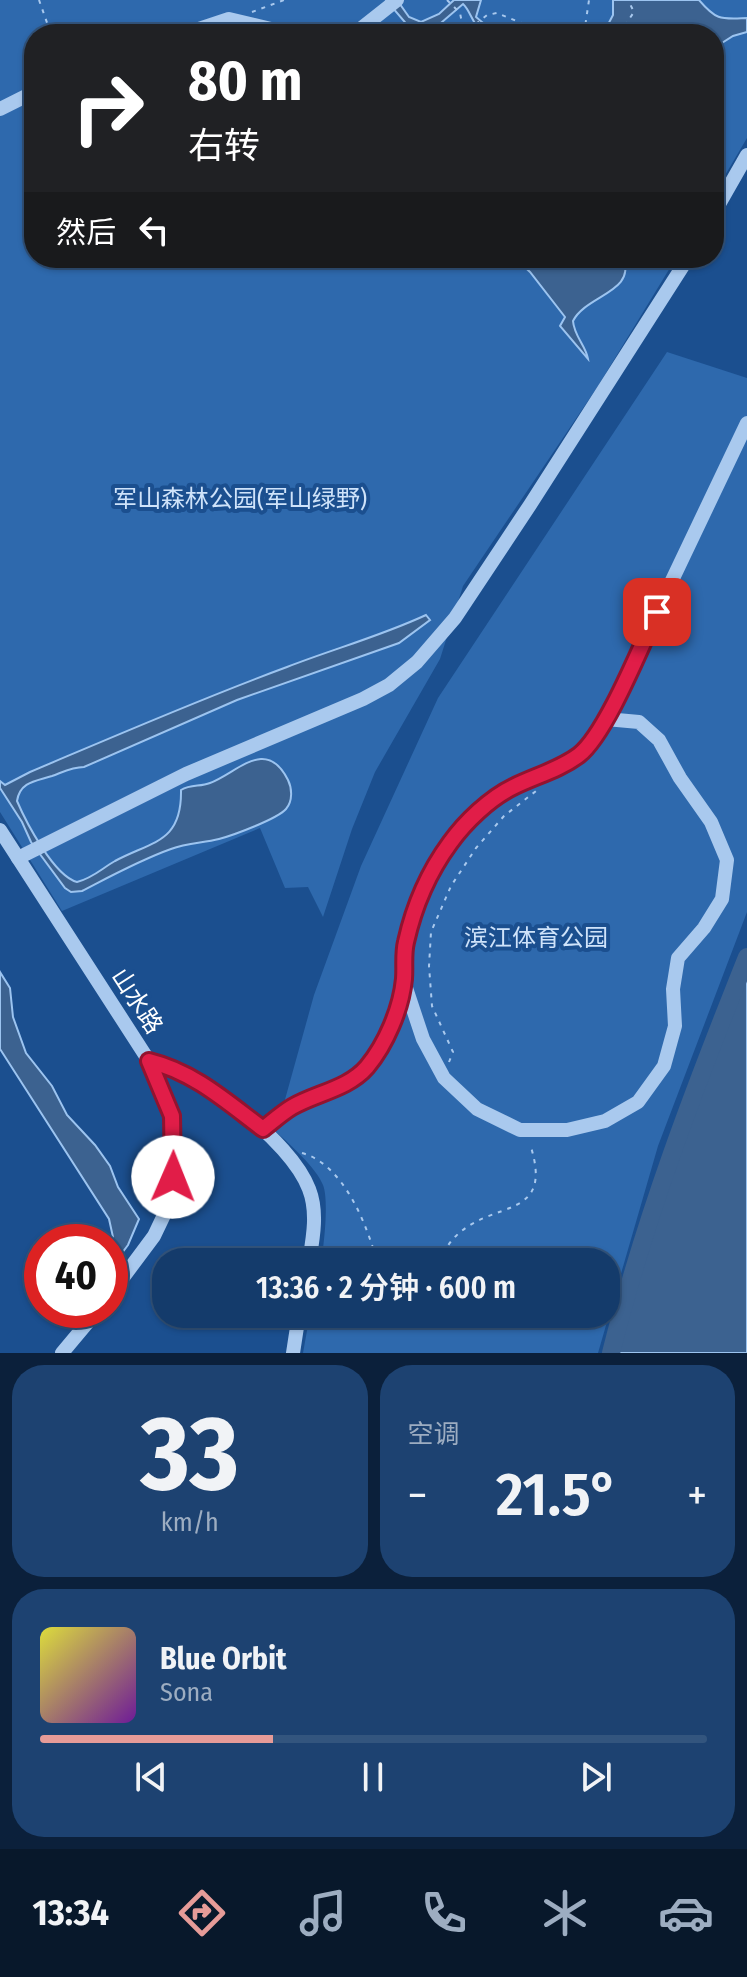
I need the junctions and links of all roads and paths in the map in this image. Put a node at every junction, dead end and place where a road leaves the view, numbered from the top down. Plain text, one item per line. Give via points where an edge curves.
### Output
1 (39, 0) edge
2 (284, 0) edge
3 (589, 0) edge
4 (628, 0) edge
5 (448, 1) edge
6 (393, 4) edge
7 (232, 19) junction
8 (47, 24) edge
9 (211, 24) edge
10 (252, 24) edge
11 (367, 24) edge
12 (462, 24) edge
13 (476, 24) edge
14 (524, 24) edge
15 (585, 24) edge
16 (626, 24) edge
17 (24, 97) edge
18 (0, 109) edge
19 (747, 155) edge
20 (724, 195) edge
21 (682, 268) edge
22 (747, 423) edge
23 (606, 719) junction
24 (539, 789) dead end
25 (0, 830) edge
26 (18, 858) junction
27 (404, 982) junction
28 (149, 1061) junction
29 (444, 1078) junction
30 (263, 1129) junction
31 (520, 1130) junction
32 (280, 1147) junction
33 (310, 1248) edge
34 (372, 1248) edge
35 (448, 1248) edge
36 (128, 1271) edge
37 (83, 1328) edge
38 (297, 1328) edge
39 (62, 1353) edge
40 (293, 1353) edge

1 - 8 path
2 - 7 path
3 - 15 path
4 - 16 path via 634,12
5 - 12 path
6 - 11 street
7 - 9 street
7 - 10 street
13 - 14 path via 497,13
17 - 18 street
19 - 20 street
21 - 26 street via 455,618 417,662 363,699 186,774
22 - 23 street
23 - 27 street via 581,753 511,788 451,840 415,906 405,946
23 - 31 street via 639,722 659,740 711,822 727,860 722,899 678,958 675,1026 664,1066 638,1102 605,1121 567,1130
24 - 29 path via 504,816 476,848 451,886 431,932 432,1006 453,1052
25 - 26 street, 山水路
26 - 28 street, 山水路
27 - 29 street via 423,1039
27 - 30 street via 385,1040 365,1069 347,1083 289,1108
28 - 30 street via 196,1079
28 - 36 street, 山水路 via 172,1116 173,1177 154,1236
29 - 31 street via 477,1109
30 - 32 street
31 - 35 path via 531,1145 537,1173 531,1194 456,1236
32 - 33 street via 309,1188 314,1213
32 - 34 path via 320,1160 333,1173 356,1205
37 - 39 street
38 - 40 street

